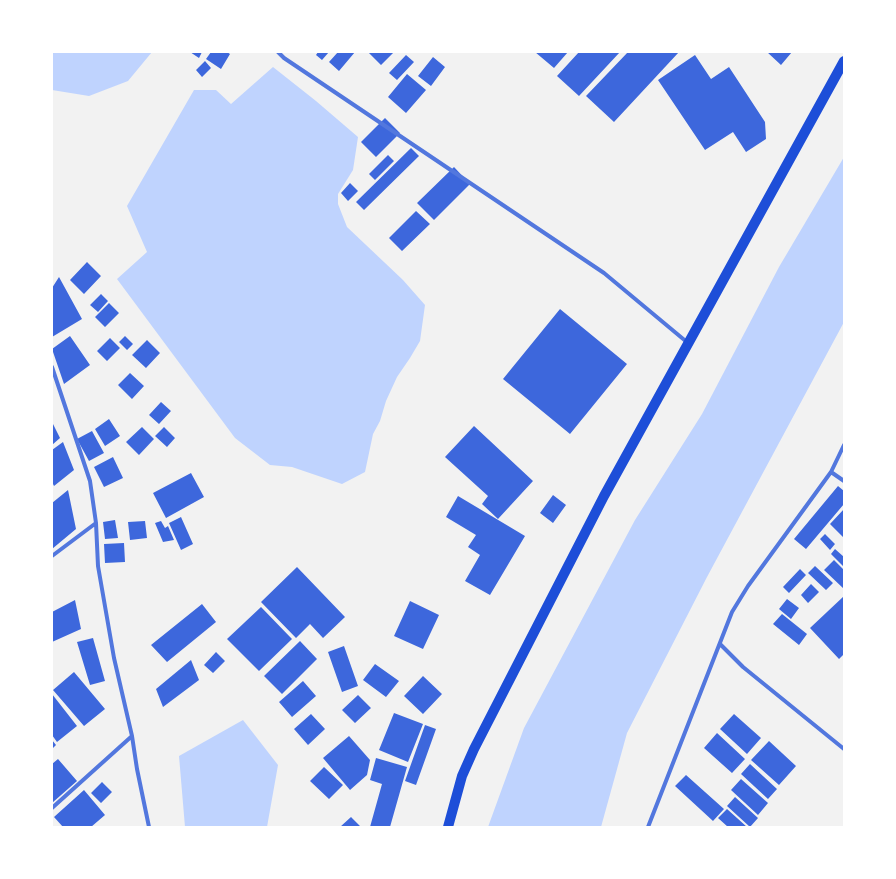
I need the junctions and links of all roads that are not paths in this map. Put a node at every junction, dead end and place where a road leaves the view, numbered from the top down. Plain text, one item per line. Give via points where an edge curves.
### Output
1 (278, 52) edge
2 (844, 62) edge
3 (688, 343) junction
4 (52, 367) edge
5 (844, 444) edge
6 (831, 472) junction
7 (844, 481) edge
8 (96, 523) junction
9 (52, 556) edge
10 (720, 644) junction
11 (132, 736) junction
12 (844, 749) edge
13 (52, 808) edge
14 (149, 827) edge
15 (448, 827) edge
16 (648, 827) edge

1 - 3 street via 604,273
2 - 3 main road
3 - 15 main road via 604,496 474,749 462,776
4 - 8 street via 90,481
5 - 6 street
6 - 7 street
6 - 10 street via 748,586 732,612
8 - 9 street
8 - 11 street via 98,566 114,658
10 - 12 street via 743,667
10 - 16 street
11 - 13 street
11 - 14 street

